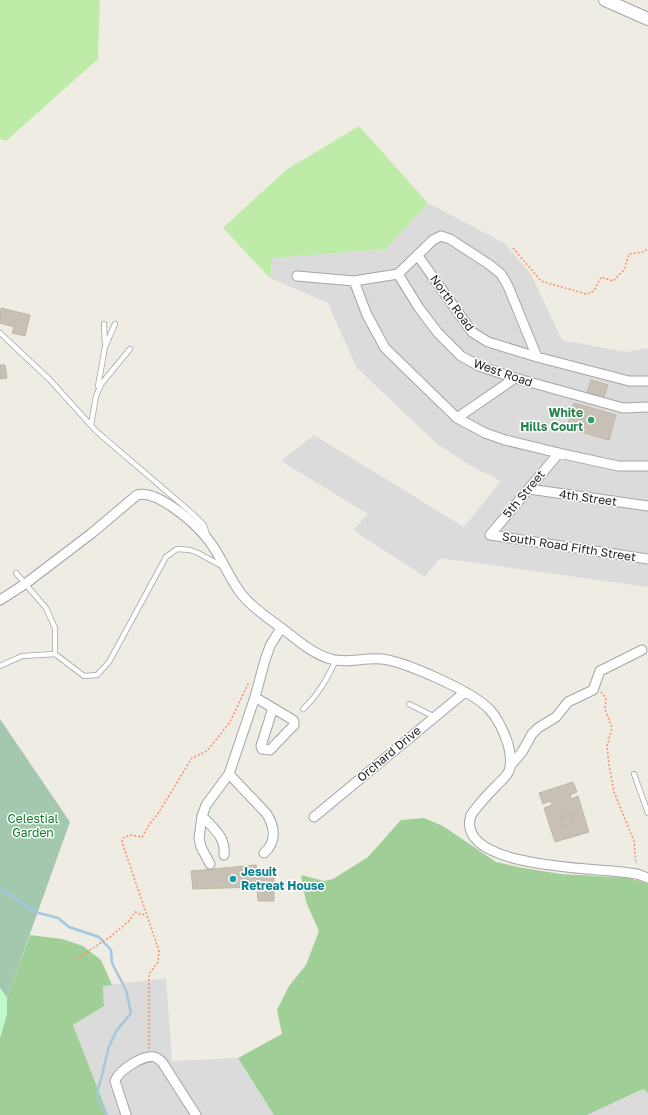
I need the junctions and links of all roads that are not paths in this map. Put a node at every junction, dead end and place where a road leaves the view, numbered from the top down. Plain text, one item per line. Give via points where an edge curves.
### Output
1 (605, 0) edge
2 (648, 19) edge
3 (418, 256) junction
4 (398, 274) junction
5 (297, 276) dead end
6 (354, 281) junction
7 (104, 324) dead end
8 (115, 324) dead end
9 (0, 334) edge
10 (104, 347) junction
11 (130, 350) dead end
12 (538, 357) junction
13 (514, 378) junction
14 (648, 381) edge
15 (96, 396) junction
16 (648, 407) edge
17 (457, 418) junction
18 (91, 425) junction
19 (559, 453) junction
20 (648, 466) edge
21 (529, 489) junction
22 (648, 506) edge
23 (490, 535) joint
24 (207, 537) junction
25 (648, 559) edge
26 (225, 568) junction
27 (16, 573) dead end
28 (25, 584) junction
29 (0, 600) edge
30 (281, 628) junction
31 (642, 650) dead end
32 (55, 654) junction
33 (336, 660) junction
34 (0, 666) edge
35 (465, 692) junction
36 (255, 697) junction
37 (408, 704) dead end
38 (273, 708) junction
39 (303, 710) dead end
40 (435, 716) junction
41 (510, 766) junction
42 (229, 774) junction
43 (634, 774) dead end
44 (648, 813) edge
45 (202, 816) junction
46 (314, 817) dead end
47 (264, 853) dead end
48 (224, 855) dead end
49 (210, 864) dead end
50 (648, 878) edge
51 (126, 1115) edge
52 (196, 1115) edge

1 - 2 street
3 - 4 street
3 - 12 street, North Road via 472,332 488,342
3 - 12 street via 433,240 441,236 450,239 501,274
4 - 6 street
4 - 13 street, West Road via 438,333 461,356 479,366
5 - 6 street
6 - 17 street via 366,315 385,348
7 - 10 lane
8 - 10 lane
9 - 18 lane via 50,380
10 - 15 lane
11 - 15 lane via 102,383
12 - 14 street, North Road via 629,381
13 - 16 street, West Road via 623,408
13 - 17 street
15 - 18 lane
17 - 19 street via 505,440
18 - 24 lane via 193,514 204,525
19 - 20 street via 618,466
19 - 21 street, 5th Street
21 - 22 street, 4th Street
21 - 23 street, 5th Street
23 - 25 street, South Road Fifth Street
24 - 26 street
24 - 28 street via 187,518 163,501 149,494 136,495 92,534
26 - 30 street via 243,596
26 - 32 lane via 198,553 177,549 166,557 109,662 96,675 84,676
27 - 28 lane
28 - 29 street
28 - 32 lane via 46,608 55,628
30 - 33 street via 322,657
30 - 36 street via 270,646
31 - 41 street via 600,671 593,690 568,702 556,717 538,728
32 - 34 lane via 22,656
33 - 35 street via 381,659 399,663
33 - 39 lane via 314,700
35 - 40 street, Orchard Drive
35 - 41 street via 489,709 499,722 505,734
36 - 38 street
36 - 42 street
37 - 40 lane
38 - 38 street via 293,720 294,724 270,750 267,750 261,746
40 - 46 street, Orchard Drive
41 - 50 street via 506,776 472,815 470,827 474,838 480,843 500,854 529,863 637,874
42 - 45 street via 206,805
42 - 47 street via 271,820 273,839 269,849
43 - 44 lane
45 - 48 street via 223,841
45 - 49 street via 199,838
51 - 52 street via 115,1081 116,1076 132,1064 150,1056 162,1062

